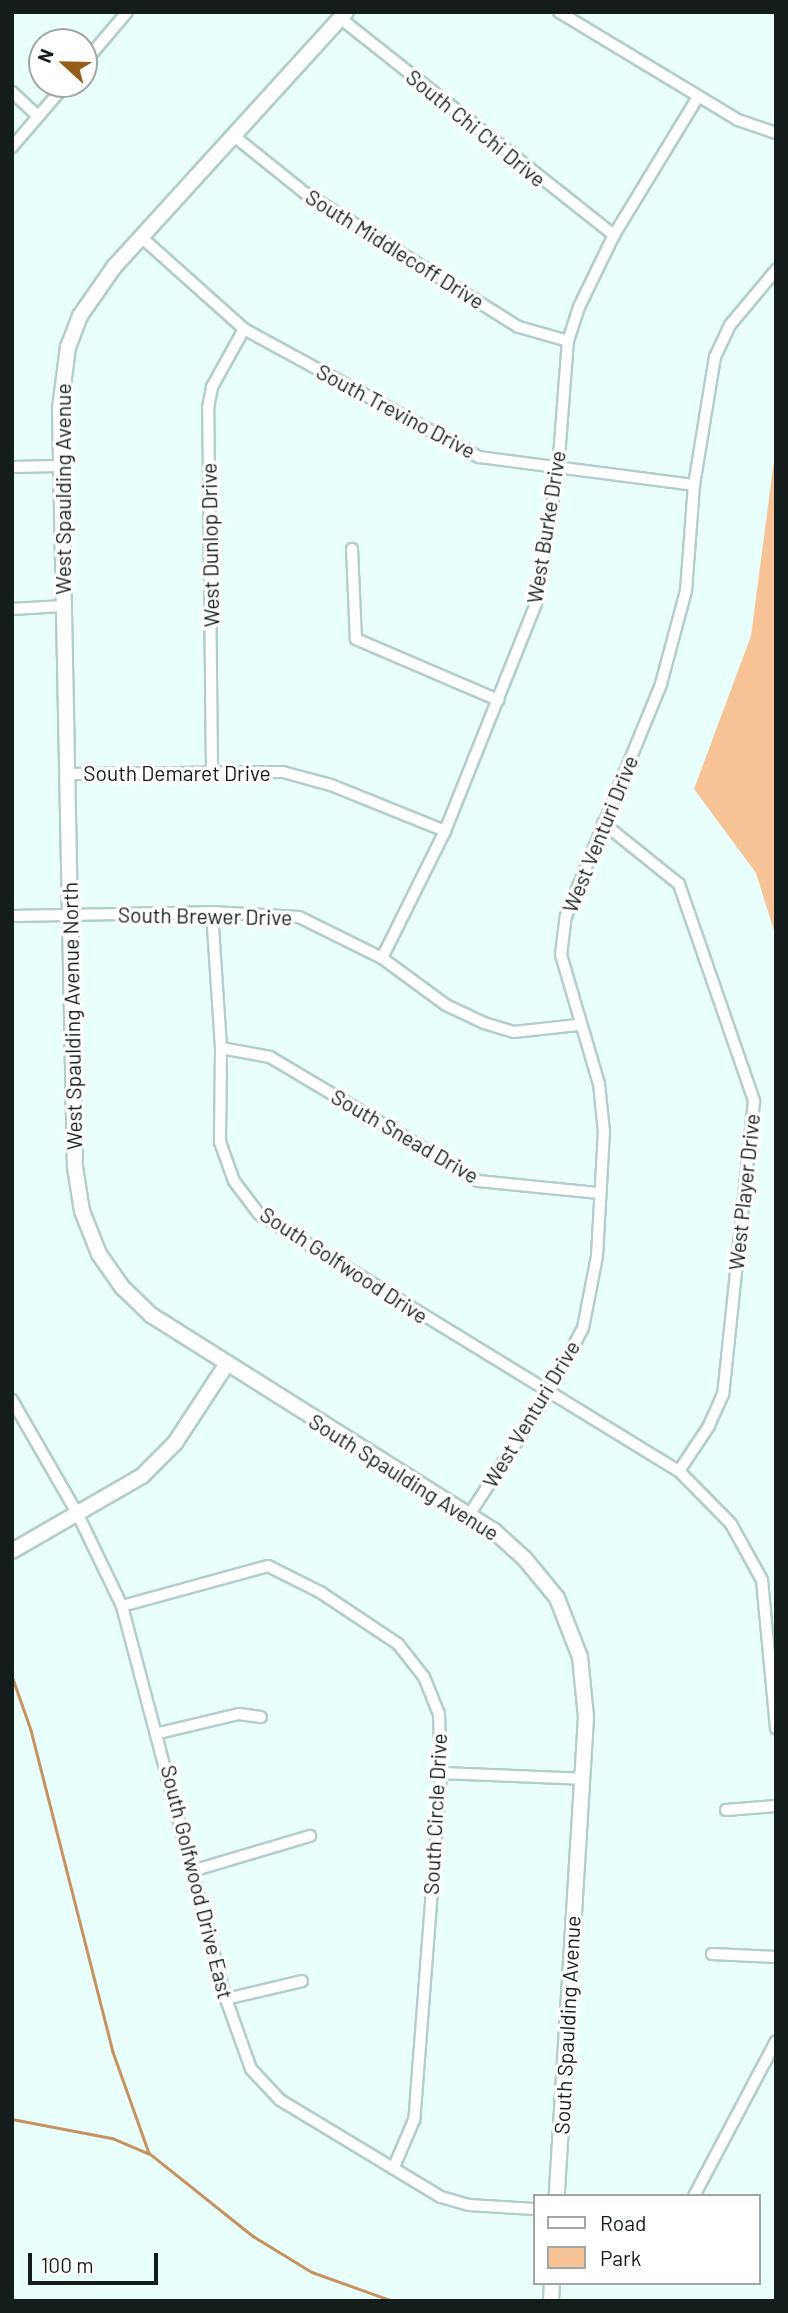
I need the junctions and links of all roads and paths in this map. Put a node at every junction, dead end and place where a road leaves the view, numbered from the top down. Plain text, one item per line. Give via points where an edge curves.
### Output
1 (127, 12) edge
2 (559, 12) edge
3 (343, 15) edge
4 (98, 46) edge
5 (12, 92) edge
6 (698, 97) junction
7 (54, 98) edge
8 (38, 116) junction
9 (776, 133) edge
10 (234, 136) junction
11 (12, 147) edge
12 (614, 235) junction
13 (141, 236) junction
14 (776, 270) edge
15 (244, 329) junction
16 (568, 341) junction
17 (61, 466) junction
18 (12, 467) edge
19 (558, 470) junction
20 (694, 485) junction
21 (352, 549) dead end
22 (64, 606) junction
23 (12, 609) edge
24 (498, 700) junction
25 (212, 770) junction
26 (67, 774) junction
27 (603, 823) junction
28 (445, 831) junction
29 (212, 912) junction
30 (70, 915) junction
31 (12, 916) edge
32 (382, 958) junction
33 (578, 1025) junction
34 (221, 1048) junction
35 (599, 1193) junction
36 (99, 1254) joint
37 (226, 1366) junction
38 (548, 1394) junction
39 (12, 1400) edge
40 (679, 1471) junction
41 (78, 1515) junction
42 (469, 1515) junction
43 (12, 1551) edge
44 (122, 1606) junction
45 (261, 1717) dead end
46 (776, 1728) edge
47 (159, 1733) junction
48 (441, 1773) junction
49 (582, 1779) junction
50 (776, 1805) edge
51 (726, 1810) dead end
52 (310, 1836) dead end
53 (195, 1870) junction
54 (712, 1954) dead end
55 (776, 1956) edge
56 (302, 1981) dead end
57 (226, 2000) junction
58 (775, 2048) edge
59 (393, 2169) junction
60 (557, 2194) edge
61 (695, 2194) edge
62 (532, 2209) edge

1 - 4 street
2 - 6 street
3 - 10 street, West Spaulding Avenue
3 - 12 street, South Chi Chi Drive
5 - 8 street
6 - 9 street via 753,127
6 - 12 street, West Burke Drive
7 - 8 street
8 - 11 street
10 - 13 street, West Spaulding Avenue
10 - 16 street, South Middlecoff Drive via 305,193 519,327
12 - 16 street, West Burke Drive
13 - 15 street, South Trevino Drive
13 - 17 street, West Spaulding Avenue via 99,286 73,331 61,385
14 - 20 street, West Venturi Drive via 730,325 715,356
15 - 19 street, South Trevino Drive via 479,457
15 - 25 street, West Dunlop Drive via 212,387 208,408
16 - 19 street, West Burke Drive
17 - 18 street
17 - 22 street, West Spaulding Avenue
19 - 20 street, South Trevino Drive
19 - 24 street, West Burke Drive via 536,604
20 - 27 street, West Venturi Drive via 686,591 661,684
21 - 24 street via 356,639
22 - 23 street
22 - 26 street, West Spaulding Avenue
24 - 28 street, West Burke Drive
25 - 26 street, South Demaret Drive
25 - 28 street, South Demaret Drive via 283,772 331,785
26 - 30 street, West Spaulding Avenue North
27 - 33 street, West Venturi Drive via 566,916 561,955
27 - 40 street, West Player Drive via 679,884 754,1101 723,1394 709,1426
28 - 32 street, West Burke Drive
29 - 30 street, South Brewer Drive
29 - 32 street, South Brewer Drive via 299,917
29 - 34 street, South Golfwood Drive
30 - 31 street, South Brewer Drive
30 - 36 street, West Spaulding Avenue North via 75,1167 82,1211
32 - 33 street, South Brewer Drive via 446,1005 484,1023 514,1032
33 - 35 street, West Venturi Drive via 599,1084 604,1132
34 - 35 street, South Snead Drive via 270,1057 478,1181
34 - 38 street, South Golfwood Drive via 219,1142 234,1181 259,1214
35 - 38 street, West Venturi Drive via 597,1256 583,1328
36 - 37 street, South Spaulding Avenue via 122,1287 151,1315
37 - 41 street via 175,1443 142,1476
37 - 42 street, South Spaulding Avenue
38 - 40 street, South Golfwood Drive
38 - 42 street, West Venturi Drive
39 - 41 street, South Golfwood Drive East
40 - 46 street, South Golfwood Drive via 731,1524 762,1580
41 - 43 street
41 - 44 street, South Golfwood Drive East
42 - 49 street, South Spaulding Avenue via 525,1559 557,1598 580,1657 586,1717
44 - 47 street, South Golfwood Drive East
44 - 48 street, South Circle Drive via 268,1566 320,1592 398,1644 424,1677 439,1714
45 - 47 street via 239,1714
47 - 53 street, South Golfwood Drive East
48 - 49 street
48 - 59 street, South Circle Drive via 414,2120
49 - 60 street, South Spaulding Avenue
50 - 51 street
52 - 53 street
53 - 57 street, South Golfwood Drive East
54 - 55 street
56 - 57 street
57 - 59 street, South Golfwood Drive East via 251,2069 280,2100
58 - 61 street
59 - 62 street, South Golfwood Drive East via 441,2197 469,2205

